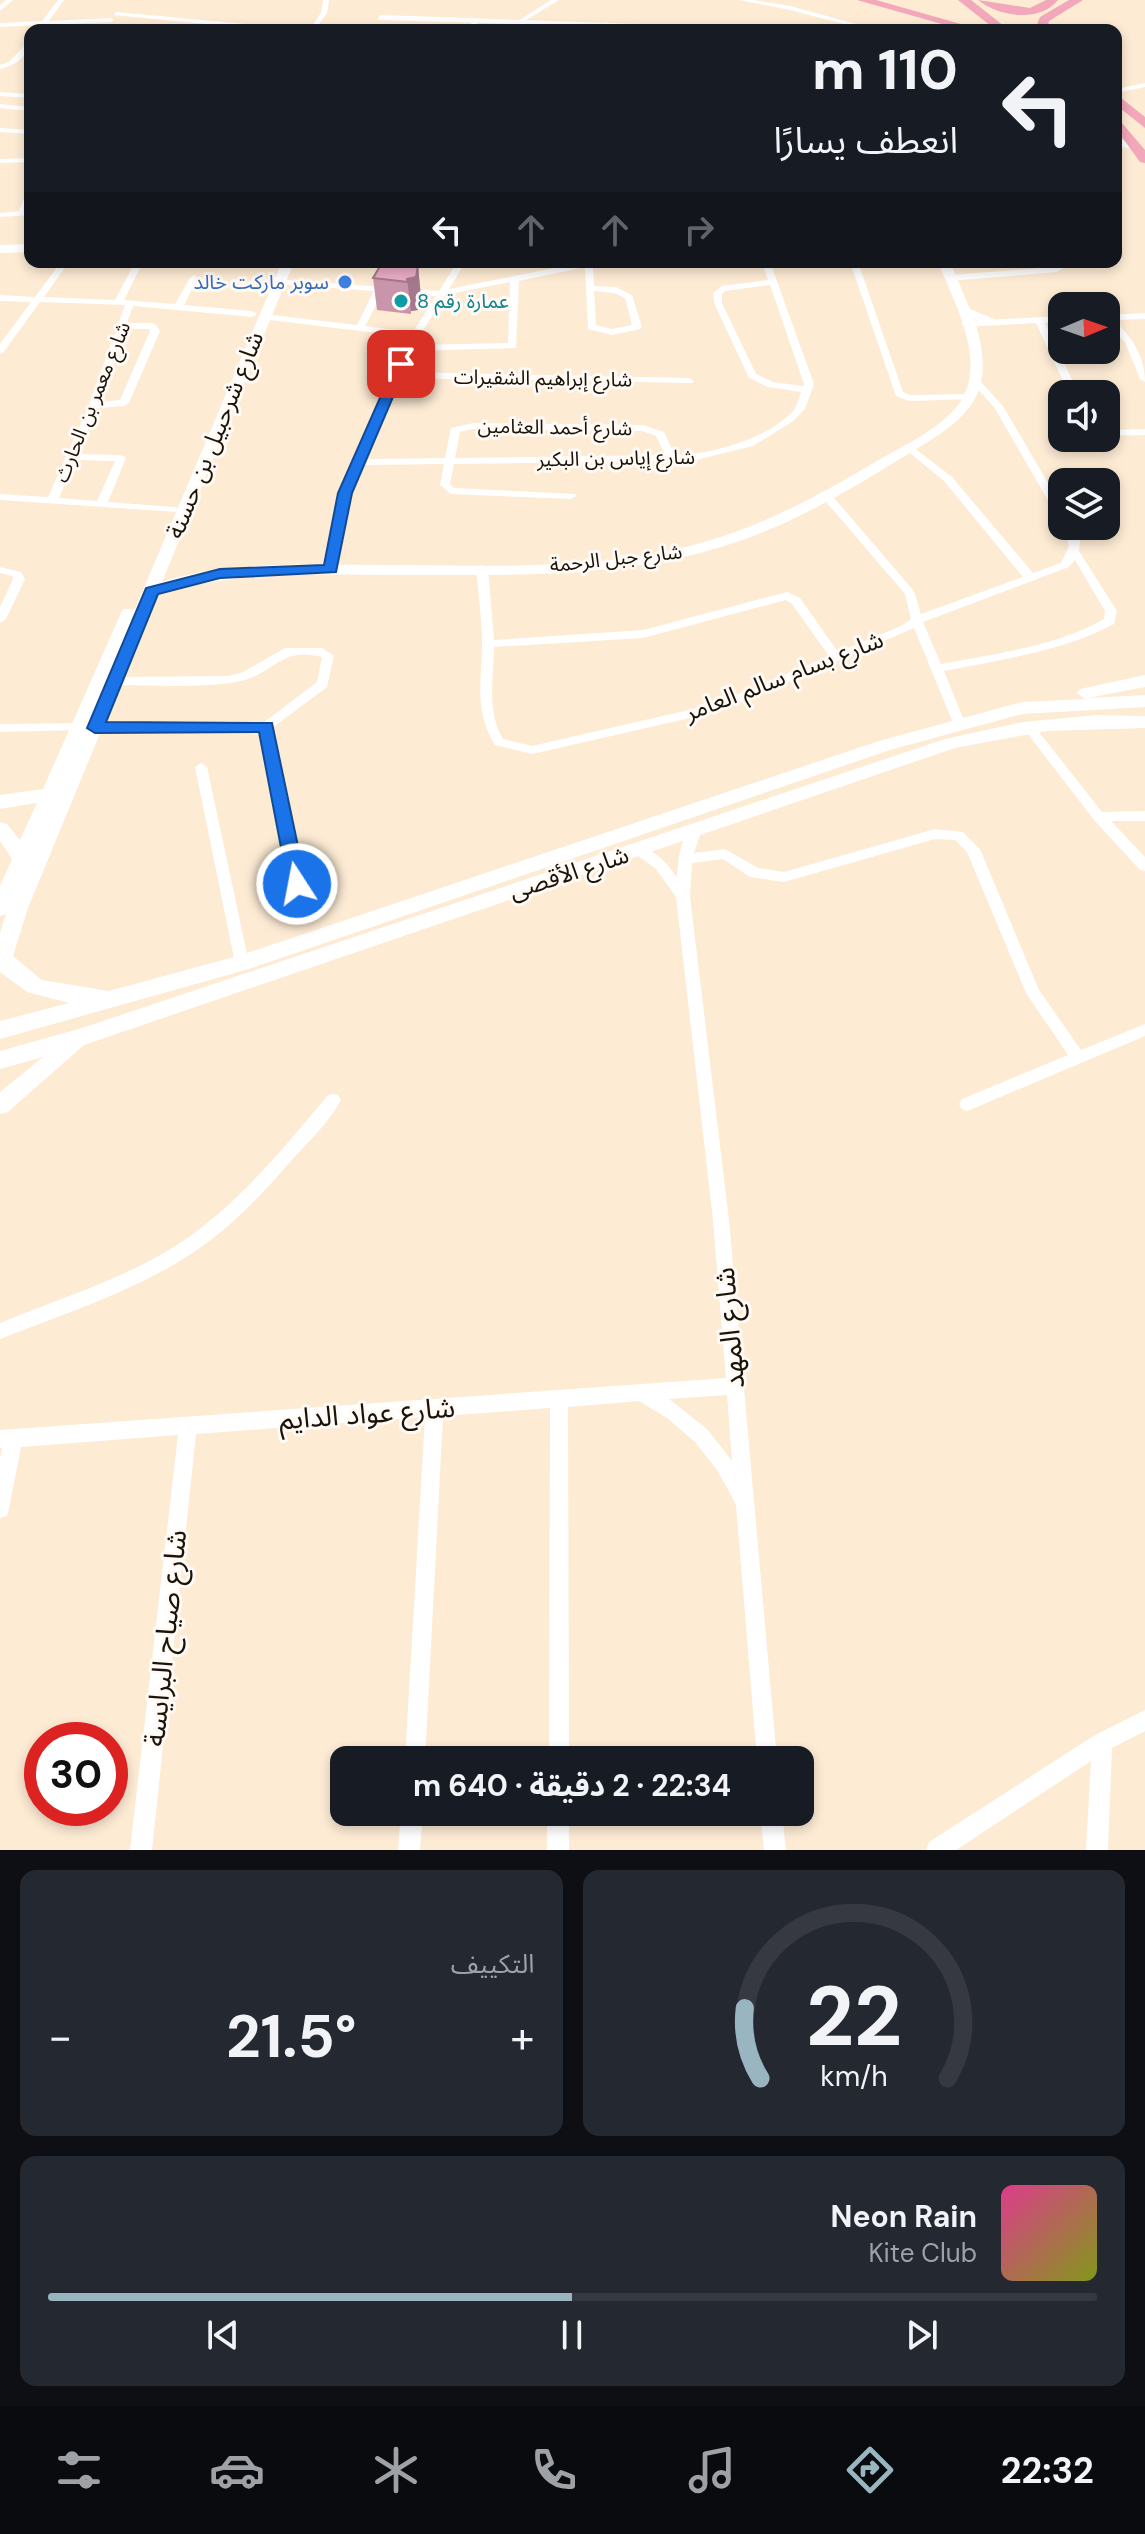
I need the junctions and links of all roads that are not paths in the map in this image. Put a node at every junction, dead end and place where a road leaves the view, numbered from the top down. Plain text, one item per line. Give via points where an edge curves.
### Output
1 (10, 0) edge
2 (61, 0) edge
3 (326, 0) edge
4 (556, 0) edge
5 (742, 0) edge
6 (863, 0) edge
7 (887, 0) edge
8 (964, 0) edge
9 (984, 0) edge
10 (1052, 0) edge
11 (1077, 0) edge
12 (941, 5) dead end
13 (0, 9) edge
14 (115, 14) junction
15 (478, 20) junction
16 (521, 21) junction
17 (381, 22) edge
18 (44, 24) edge
19 (59, 24) edge
20 (109, 24) edge
21 (223, 24) edge
22 (316, 24) edge
23 (473, 24) edge
24 (570, 24) edge
25 (852, 24) edge
26 (953, 24) edge
27 (995, 24) edge
28 (1020, 24) dead end
29 (1043, 24) edge
30 (0, 25) edge
31 (24, 26) edge
32 (24, 49) edge
33 (0, 67) edge
34 (1145, 85) edge
35 (1122, 90) edge
36 (0, 94) edge
37 (24, 96) edge
38 (1122, 103) edge
39 (0, 106) edge
40 (24, 108) edge
41 (1145, 124) edge
42 (1122, 128) edge
43 (0, 130) edge
44 (24, 132) edge
45 (1122, 143) edge
46 (1136, 147) junction
47 (1145, 159) edge
48 (24, 160) edge
49 (0, 161) edge
50 (24, 213) edge
51 (0, 215) edge
52 (24, 248) edge
53 (0, 249) edge
54 (61, 268) edge
55 (136, 268) edge
56 (271, 268) edge
57 (285, 268) edge
58 (458, 268) edge
59 (568, 268) edge
60 (591, 268) edge
61 (768, 268) edge
62 (856, 268) edge
63 (1058, 268) edge
64 (947, 270) edge
65 (194, 278) dead end
66 (515, 279) junction
67 (278, 281) junction
68 (774, 282) junction
69 (589, 288) junction
70 (379, 291) junction
71 (439, 294) junction
72 (0, 298) edge
73 (37, 301) junction
74 (118, 303) junction
75 (130, 303) junction
76 (178, 307) junction
77 (258, 316) junction
78 (1145, 316) edge
79 (1120, 317) edge
80 (1039, 320) junction
81 (1048, 320) edge
82 (966, 322) junction
83 (989, 322) junction
84 (125, 326) junction
85 (360, 328) junction
86 (1120, 332) edge
87 (415, 335) junction
88 (408, 348) junction
89 (0, 351) edge
90 (396, 375) junction
91 (1145, 379) edge
92 (1067, 380) edge
93 (689, 381) dead end
94 (808, 390) junction
95 (974, 390) junction
96 (94, 405) junction
97 (1145, 432) edge
98 (1120, 433) edge
99 (909, 447) junction
100 (71, 457) junction
101 (671, 458) junction
102 (448, 460) junction
103 (358, 462) junction
104 (1048, 492) edge
105 (825, 494) junction
106 (571, 496) dead end
107 (0, 497) edge
108 (52, 501) junction
109 (101, 505) junction
110 (173, 510) junction
111 (1076, 540) edge
112 (1076, 553) junction
113 (165, 555) junction
114 (482, 568) junction
115 (331, 569) junction
116 (0, 570) edge
117 (220, 574) junction
118 (1029, 576) junction
119 (152, 591) junction
120 (0, 619) edge
121 (917, 620) junction
122 (488, 644) junction
123 (836, 658) junction
124 (939, 668) junction
125 (115, 681) junction
126 (1145, 681) edge
127 (1145, 701) edge
128 (1037, 706) junction
129 (1145, 722) edge
130 (959, 723) junction
131 (1028, 726) junction
132 (78, 727) junction
133 (266, 727) junction
134 (0, 728) edge
135 (95, 728) junction
136 (201, 767) dead end
137 (57, 775) junction
138 (8, 800) edge
139 (55, 800) junction
140 (0, 814) edge
141 (1145, 816) edge
142 (1099, 817) junction
143 (0, 829) edge
144 (694, 832) junction
145 (637, 850) junction
146 (21, 859) junction
147 (685, 859) junction
148 (1145, 866) edge
149 (297, 884) dead end
150 (683, 897) junction
151 (0, 908) edge
152 (1, 960) edge
153 (242, 963) junction
154 (118, 998) junction
155 (0, 1030) edge
156 (1145, 1030) edge
157 (82, 1037) junction
158 (1078, 1057) junction
159 (0, 1060) edge
160 (333, 1100) dead end
161 (967, 1104) dead end
162 (0, 1105) edge
163 (0, 1331) edge
164 (734, 1386) junction
165 (641, 1393) junction
166 (559, 1399) junction
167 (434, 1408) junction
168 (188, 1426) junction
169 (6, 1439) edge
170 (0, 1509) edge
171 (745, 1510) junction
172 (1145, 1720) edge
173 (1102, 1742) junction
174 (416, 1746) edge
175 (559, 1746) edge
176 (766, 1746) edge
177 (411, 1826) edge
178 (558, 1826) edge
179 (772, 1826) edge
180 (141, 1850) edge
181 (409, 1850) edge
182 (558, 1850) edge
183 (775, 1850) edge
184 (937, 1850) edge
185 (1097, 1850) edge

1 - 13 street
2 - 18 street
3 - 22 street
4 - 16 street
5 - 25 street
6 - 26 highway
7 - 12 highway via 912,8
8 - 27 highway
9 - 10 highway via 1029,11
9 - 28 highway
11 - 29 highway
14 - 19 street
14 - 20 street
14 - 21 street
15 - 16 street
15 - 17 street
15 - 23 street
16 - 24 street
30 - 31 street
32 - 33 street via 12,64
34 - 35 street
36 - 37 street
38 - 41 highway
39 - 40 street
42 - 46 highway
43 - 44 street
45 - 46 street
46 - 47 highway
48 - 49 street
50 - 51 street
52 - 53 street
54 - 73 street
55 - 74 street
56 - 77 street, شارع شرحبيل بن حسنة
57 - 67 street, شارع شرحبيل بن حسنة
58 - 71 street
59 - 66 street
60 - 69 street
61 - 68 street
62 - 95 street via 897,391 906,397
63 - 64 street
64 - 82 street
65 - 76 street
66 - 71 street
66 - 88 street via 513,346
67 - 70 street
67 - 77 street, شارع شرحبيل بن حسنة
68 - 94 street via 806,367
68 - 94 street via 722,289 718,303 752,376 771,385
69 - 69 street via 593,330 624,332 637,327 629,297
70 - 71 street
70 - 85 street
71 - 87 street
72 - 73 street
73 - 74 street
73 - 89 street
74 - 75 street
75 - 76 street
75 - 84 street, شارع معمر بن الحارث
76 - 77 street
77 - 85 street
77 - 110 street, شارع شرحبيل بن حسنة
77 - 113 street, شارع شرحبيل بن حسنة
78 - 79 street
80 - 81 street
80 - 83 street
80 - 92 street
82 - 83 street
82 - 83 street
82 - 95 street via 977,359
84 - 96 street, شارع معمر بن الحارث
84 - 96 street via 152,326 155,331 124,403
85 - 87 street
86 - 91 street
87 - 88 street
88 - 90 street
90 - 93 street, شارع إبراهيم الشقيرات
90 - 103 street
94 - 101 street, شارع إياس بن البكير via 788,420 749,444 712,456
95 - 99 street, شارع جبل الرحمة via 949,423
95 - 104 street via 1009,424
96 - 100 street, شارع معمر بن الحارث
97 - 98 street
99 - 105 street, شارع جبل الرحمة
99 - 118 street via 948,479
100 - 108 street, شارع معمر بن الحارث
100 - 109 street via 121,458
101 - 102 street, شارع إياس بن البكير
101 - 102 street, شارع أحمد العثامين via 660,434 643,428 473,426 455,430
102 - 103 street, شارع إياس بن البكير
102 - 106 street via 445,485 460,494
103 - 115 street via 345,493
105 - 114 street, شارع جبل الرحمة via 759,529 688,552 618,562
105 - 121 street via 910,593
107 - 108 street
108 - 109 street
109 - 110 street
110 - 132 street, شارع شرحبيل بن حسنة
111 - 112 street
112 - 118 street, شارع بسام سالم العامر via 1065,565
112 - 124 street via 1111,611 1110,621 1044,644
113 - 117 street, شارع جبل الرحمة via 188,568
113 - 119 street, شارع شرحبيل بن حسنة
114 - 115 street, شارع جبل الرحمة
114 - 122 street, شارع بسام سالم العامر
115 - 117 street, شارع جبل الرحمة
116 - 120 street via 19,579
117 - 119 street, شارع جبل الرحمة
118 - 121 street, شارع بسام سالم العامر
119 - 125 street, شارع شرحبيل بن حسنة
121 - 123 street, شارع بسام سالم العامر
121 - 124 street
122 - 123 street via 643,634 787,596
122 - 123 street, شارع بسام سالم العامر via 484,710 489,730 499,742 532,750 695,713
124 - 130 street
125 - 133 street via 228,680 247,675 275,655 326,653 323,684
125 - 135 street, شارع شرحبيل بن حسنة
126 - 128 street
127 - 128 street, شارع الأقصى
128 - 130 street, شارع الأقصى
129 - 131 street, شارع الأقصى
130 - 153 street, شارع الأقصى
131 - 142 street
131 - 144 street, شارع الأقصى via 951,743
132 - 134 street
132 - 137 street, شارع شرحبيل بن حسنة
133 - 135 street
133 - 149 street
135 - 139 street, شارع شرحبيل بن حسنة
136 - 153 street
137 - 138 street
137 - 139 street, شارع شرحبيل بن حسنة
138 - 139 street
139 - 140 street
139 - 146 street, شارع شرحبيل بن حسنة
139 - 152 street, شارع شرحبيل بن حسنة
141 - 142 street
142 - 148 street
143 - 146 street
144 - 145 street, شارع الأقصى
144 - 147 street, شارع المهد
145 - 150 street via 670,875
145 - 157 street, شارع الأقصى
146 - 151 street, شارع شرحبيل بن حسنة
147 - 150 street, شارع المهد
147 - 158 street via 725,854 755,873 784,877 935,834 958,835 973,849 1038,1003
150 - 164 street, شارع المهد via 721,1220
152 - 154 street via 40,990
153 - 154 street, شارع الأقصى
154 - 155 street, شارع الأقصى
156 - 158 street
157 - 159 street, شارع الأقصى
157 - 162 street
158 - 161 street
160 - 163 street via 284,1160 221,1220 161,1264
164 - 165 street, شارع عواد الدايم
164 - 171 street, شارع المهد
165 - 166 street, شارع عواد الدايم
165 - 171 street via 675,1412 705,1438 728,1471
166 - 167 street, شارع عواد الدايم
166 - 175 street
167 - 168 street, شارع عواد الدايم
167 - 174 street
168 - 169 street, شارع عواد الدايم
168 - 180 street, شارع صياح البرايسة
169 - 170 street
171 - 176 street, شارع المهد
172 - 173 street
173 - 184 street
173 - 185 street
177 - 181 street
178 - 182 street
179 - 183 street

